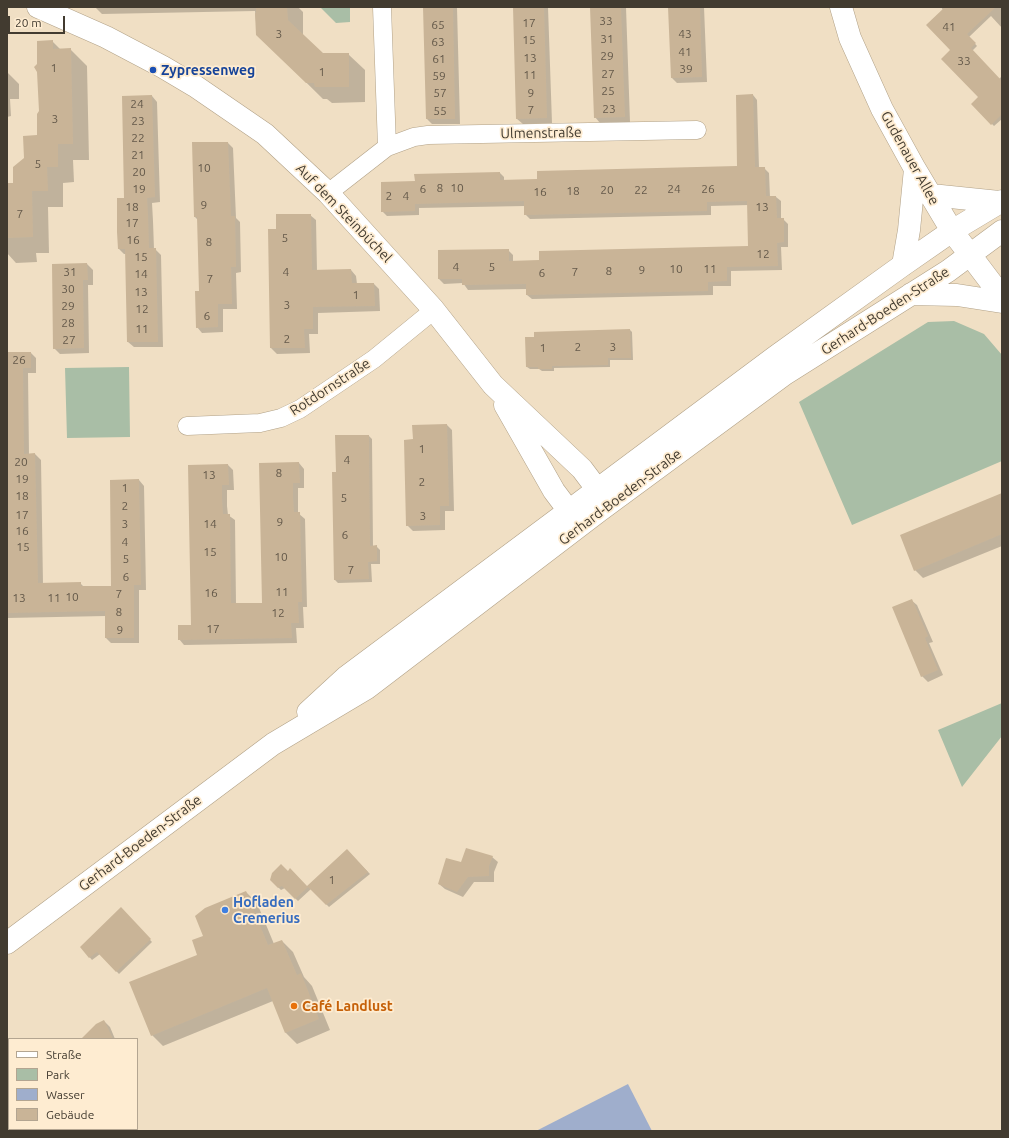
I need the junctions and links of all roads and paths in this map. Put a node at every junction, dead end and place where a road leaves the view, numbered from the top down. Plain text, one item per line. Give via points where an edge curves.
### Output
1 (38, 7) edge
2 (382, 7) edge
3 (841, 7) edge
4 (697, 130) dead end
5 (387, 147) junction
6 (915, 169) junction
7 (328, 193) junction
8 (931, 195) junction
9 (1001, 201) edge
10 (952, 231) junction
11 (1002, 231) edge
12 (970, 254) junction
13 (903, 264) junction
14 (911, 294) junction
15 (1002, 297) edge
16 (1002, 302) edge
17 (434, 310) junction
18 (494, 385) junction
19 (187, 426) dead end
20 (597, 489) junction
21 (569, 511) junction
22 (594, 515) junction
23 (273, 744) junction
24 (7, 943) edge

1 - 7 main road, Auf dem Steinbüchel via 106,37 195,86 265,134
2 - 5 street
3 - 6 main road, Gudenauer Allee via 850,38 882,109
4 - 5 street, Ulmenstraße via 428,135 414,136
5 - 7 street, Ulmenstraße
6 - 8 main road, Gudenauer Allee
6 - 13 main road
7 - 17 main road, Auf dem Steinbüchel
8 - 9 main road
8 - 10 main road, Gudenauer Allee
9 - 10 main road, Gerhard-Boeden-Straße
10 - 12 main road, Gudenauer Allee
10 - 13 main road, Gerhard-Boeden-Straße
11 - 12 main road, Gerhard-Boeden-Straße
12 - 14 main road, Gerhard-Boeden-Straße
12 - 15 main road, Gudenauer Allee
13 - 20 main road, Gerhard-Boeden-Straße
14 - 16 main road via 957,296
14 - 22 main road, Gerhard-Boeden-Straße via 785,374
17 - 18 main road, Auf dem Steinbüchel
17 - 19 street, Rotdornstraße via 374,359 300,409 281,418 260,423
18 - 20 main road, Auf dem Steinbüchel via 582,469
18 - 21 main road, Auf dem Steinbüchel via 554,491
20 - 21 main road, Gerhard-Boeden-Straße
20 - 22 main road, Auf dem Steinbüchel via 601,497
21 - 22 main road
21 - 23 main road, Gerhard-Boeden-Straße via 346,677
22 - 23 main road, Gerhard-Boeden-Straße via 367,688
23 - 24 main road, Gerhard-Boeden-Straße

